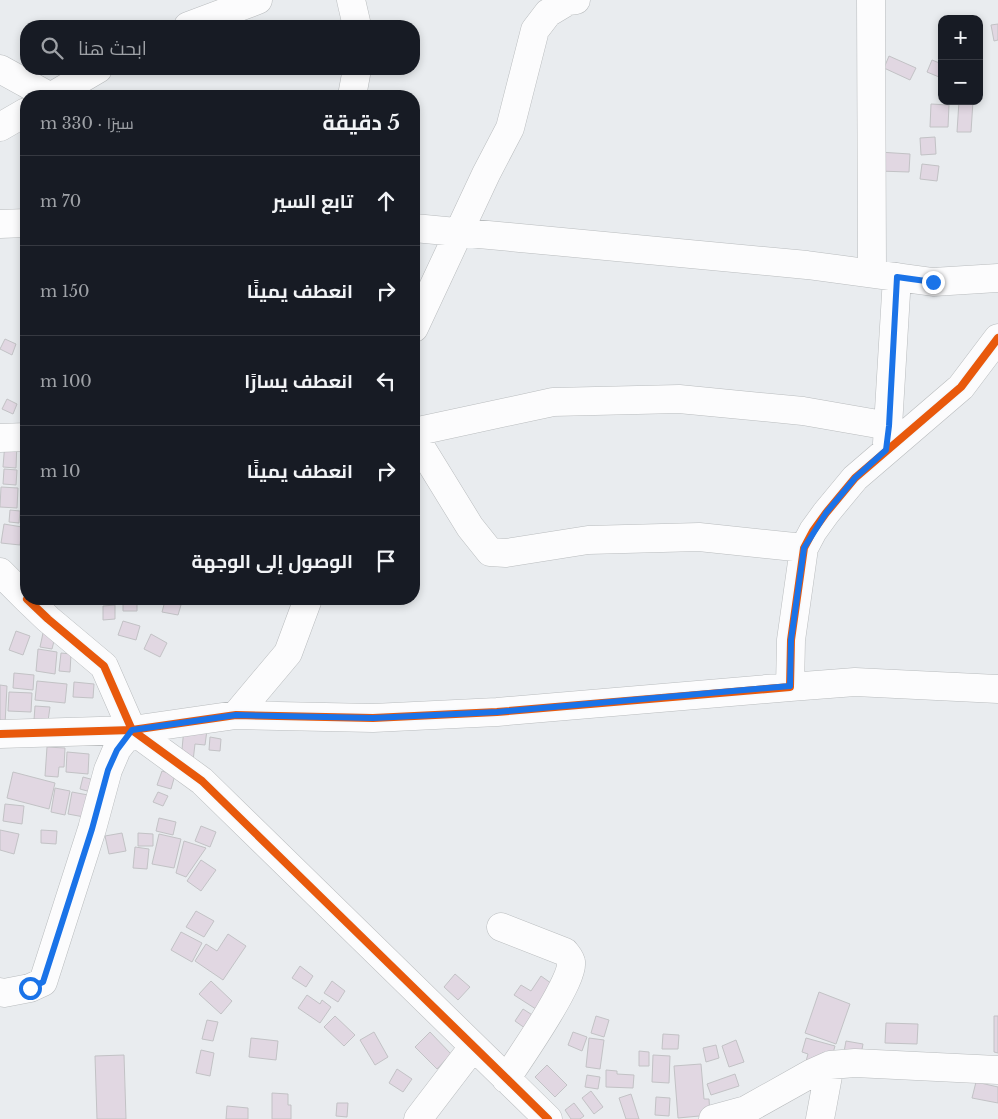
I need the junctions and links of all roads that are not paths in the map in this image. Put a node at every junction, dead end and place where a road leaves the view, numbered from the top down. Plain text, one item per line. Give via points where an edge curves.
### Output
1 (258, 0) edge
2 (351, 0) edge
3 (576, 0) edge
4 (871, 0) edge
5 (204, 20) edge
6 (356, 20) edge
7 (0, 69) edge
8 (89, 75) edge
9 (356, 75) edge
10 (54, 90) edge
11 (66, 90) edge
12 (353, 90) edge
13 (20, 115) edge
14 (0, 127) edge
15 (20, 223) edge
16 (0, 224) edge
17 (420, 229) edge
18 (459, 233) junction
19 (884, 275) junction
20 (998, 278) edge
21 (420, 315) edge
22 (998, 338) edge
23 (420, 431) edge
24 (20, 437) edge
25 (0, 438) edge
26 (888, 438) junction
27 (420, 446) edge
28 (804, 548) junction
29 (0, 572) edge
30 (20, 591) edge
31 (34, 605) edge
32 (306, 605) edge
33 (790, 686) junction
34 (998, 689) edge
35 (236, 715) junction
36 (132, 730) junction
37 (0, 734) edge
38 (501, 927) dead end
39 (0, 992) edge
40 (473, 1047) junction
41 (830, 1065) junction
42 (998, 1070) edge
43 (506, 1079) junction
44 (418, 1119) edge
45 (548, 1119) edge
46 (713, 1119) edge
47 (820, 1119) edge

1 - 5 street
2 - 6 street
3 - 18 street via 548,13 535,30 510,128
4 - 19 street
7 - 10 street
8 - 11 street
9 - 12 street
13 - 14 street
15 - 16 street
17 - 18 street
18 - 19 street
18 - 21 street
19 - 20 street via 933,282
19 - 26 street
22 - 26 street via 961,387
23 - 26 street via 553,402 679,399 803,410
24 - 25 street
26 - 28 street via 826,513
27 - 28 street via 470,527 490,552 506,553 588,540 699,537
28 - 33 street via 791,640
29 - 30 street
31 - 36 street via 104,666
32 - 35 street via 288,653
33 - 34 street via 855,682
33 - 35 street via 497,712 373,718
35 - 36 street
36 - 37 street
36 - 39 street via 117,750 108,770 43,982 30,988 4,994
36 - 40 street via 202,781
38 - 43 street via 565,952 571,961 570,972 550,1011
40 - 43 street
40 - 44 street
41 - 42 street via 855,1063
41 - 46 street via 746,1110
41 - 47 street
43 - 45 street

